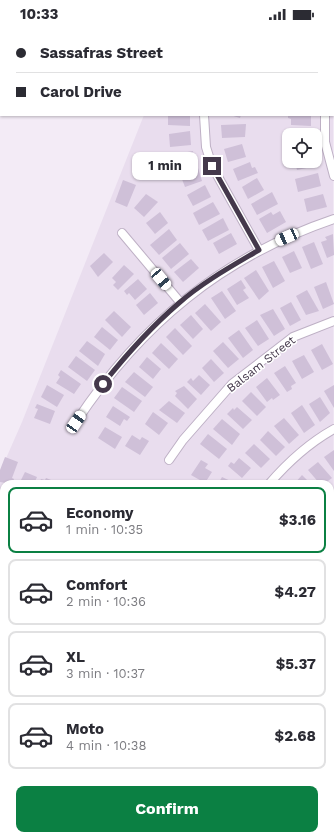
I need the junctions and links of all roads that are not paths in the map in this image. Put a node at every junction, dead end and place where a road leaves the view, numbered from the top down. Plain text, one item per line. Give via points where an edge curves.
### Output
1 (204, 116) edge
2 (325, 116) edge
3 (334, 176) edge
4 (334, 219) edge
5 (122, 233) dead end
6 (259, 250) junction
7 (180, 302) junction
8 (334, 321) edge
9 (76, 422) dead end
10 (334, 429) edge
11 (169, 460) dead end
12 (273, 480) edge

1 - 6 street via 206,147 212,166
2 - 3 street via 325,142
4 - 6 street via 309,227
5 - 7 street
6 - 7 street
7 - 9 street via 134,346
8 - 11 street, Balsam Street via 293,337 232,384
10 - 12 street via 307,447

